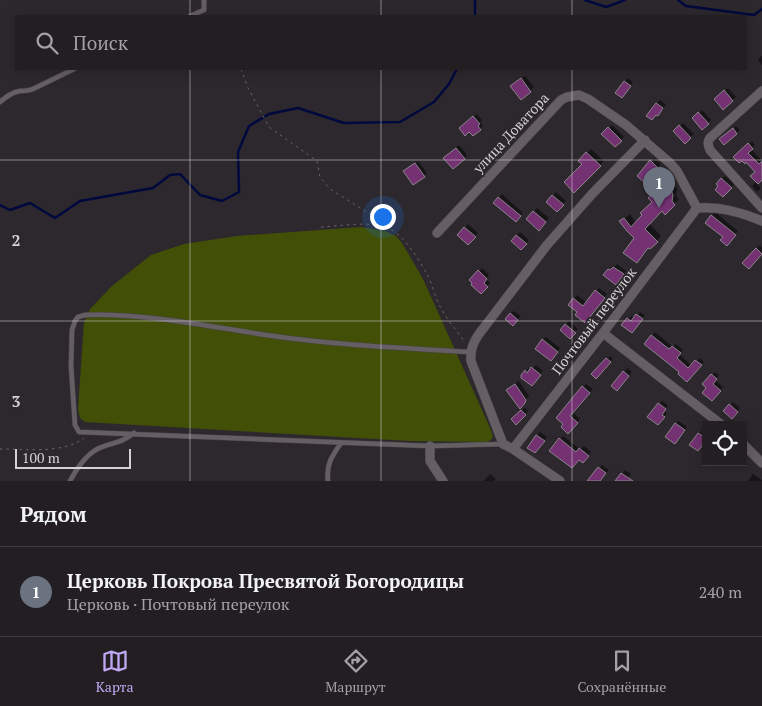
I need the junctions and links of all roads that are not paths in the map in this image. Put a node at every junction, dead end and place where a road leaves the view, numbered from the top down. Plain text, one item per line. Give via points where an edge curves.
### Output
1 (204, 0) edge
2 (192, 15) edge
3 (72, 70) edge
4 (762, 91) edge
5 (0, 102) edge
6 (644, 140) junction
7 (697, 208) junction
8 (762, 208) edge
9 (762, 221) edge
10 (436, 233) dead end
11 (604, 333) junction
12 (470, 352) junction
13 (717, 421) edge
14 (134, 433) junction
15 (341, 443) junction
16 (503, 444) junction
17 (430, 446) junction
18 (747, 448) edge
19 (513, 449) junction
20 (762, 463) edge
21 (70, 481) edge
22 (328, 481) edge
23 (442, 481) edge
24 (560, 481) edge

1 - 2 lane via 204,10
3 - 5 lane via 26,92 10,94
4 - 8 street via 708,141 710,150
6 - 7 street, улица Доватора via 670,162
6 - 10 street, улица Доватора via 588,99 567,96
6 - 12 street via 547,245 473,342
7 - 9 street via 725,210
7 - 11 street, Почтовый переулок
11 - 13 street
11 - 19 street, Почтовый переулок
12 - 14 lane via 375,346 177,321 84,314 78,317 72,330 75,425 79,432
12 - 16 street
14 - 15 lane
14 - 21 lane via 90,455
15 - 17 lane
15 - 22 lane via 329,463
16 - 17 lane
16 - 19 street
17 - 23 street via 430,461
18 - 20 street
19 - 24 street

